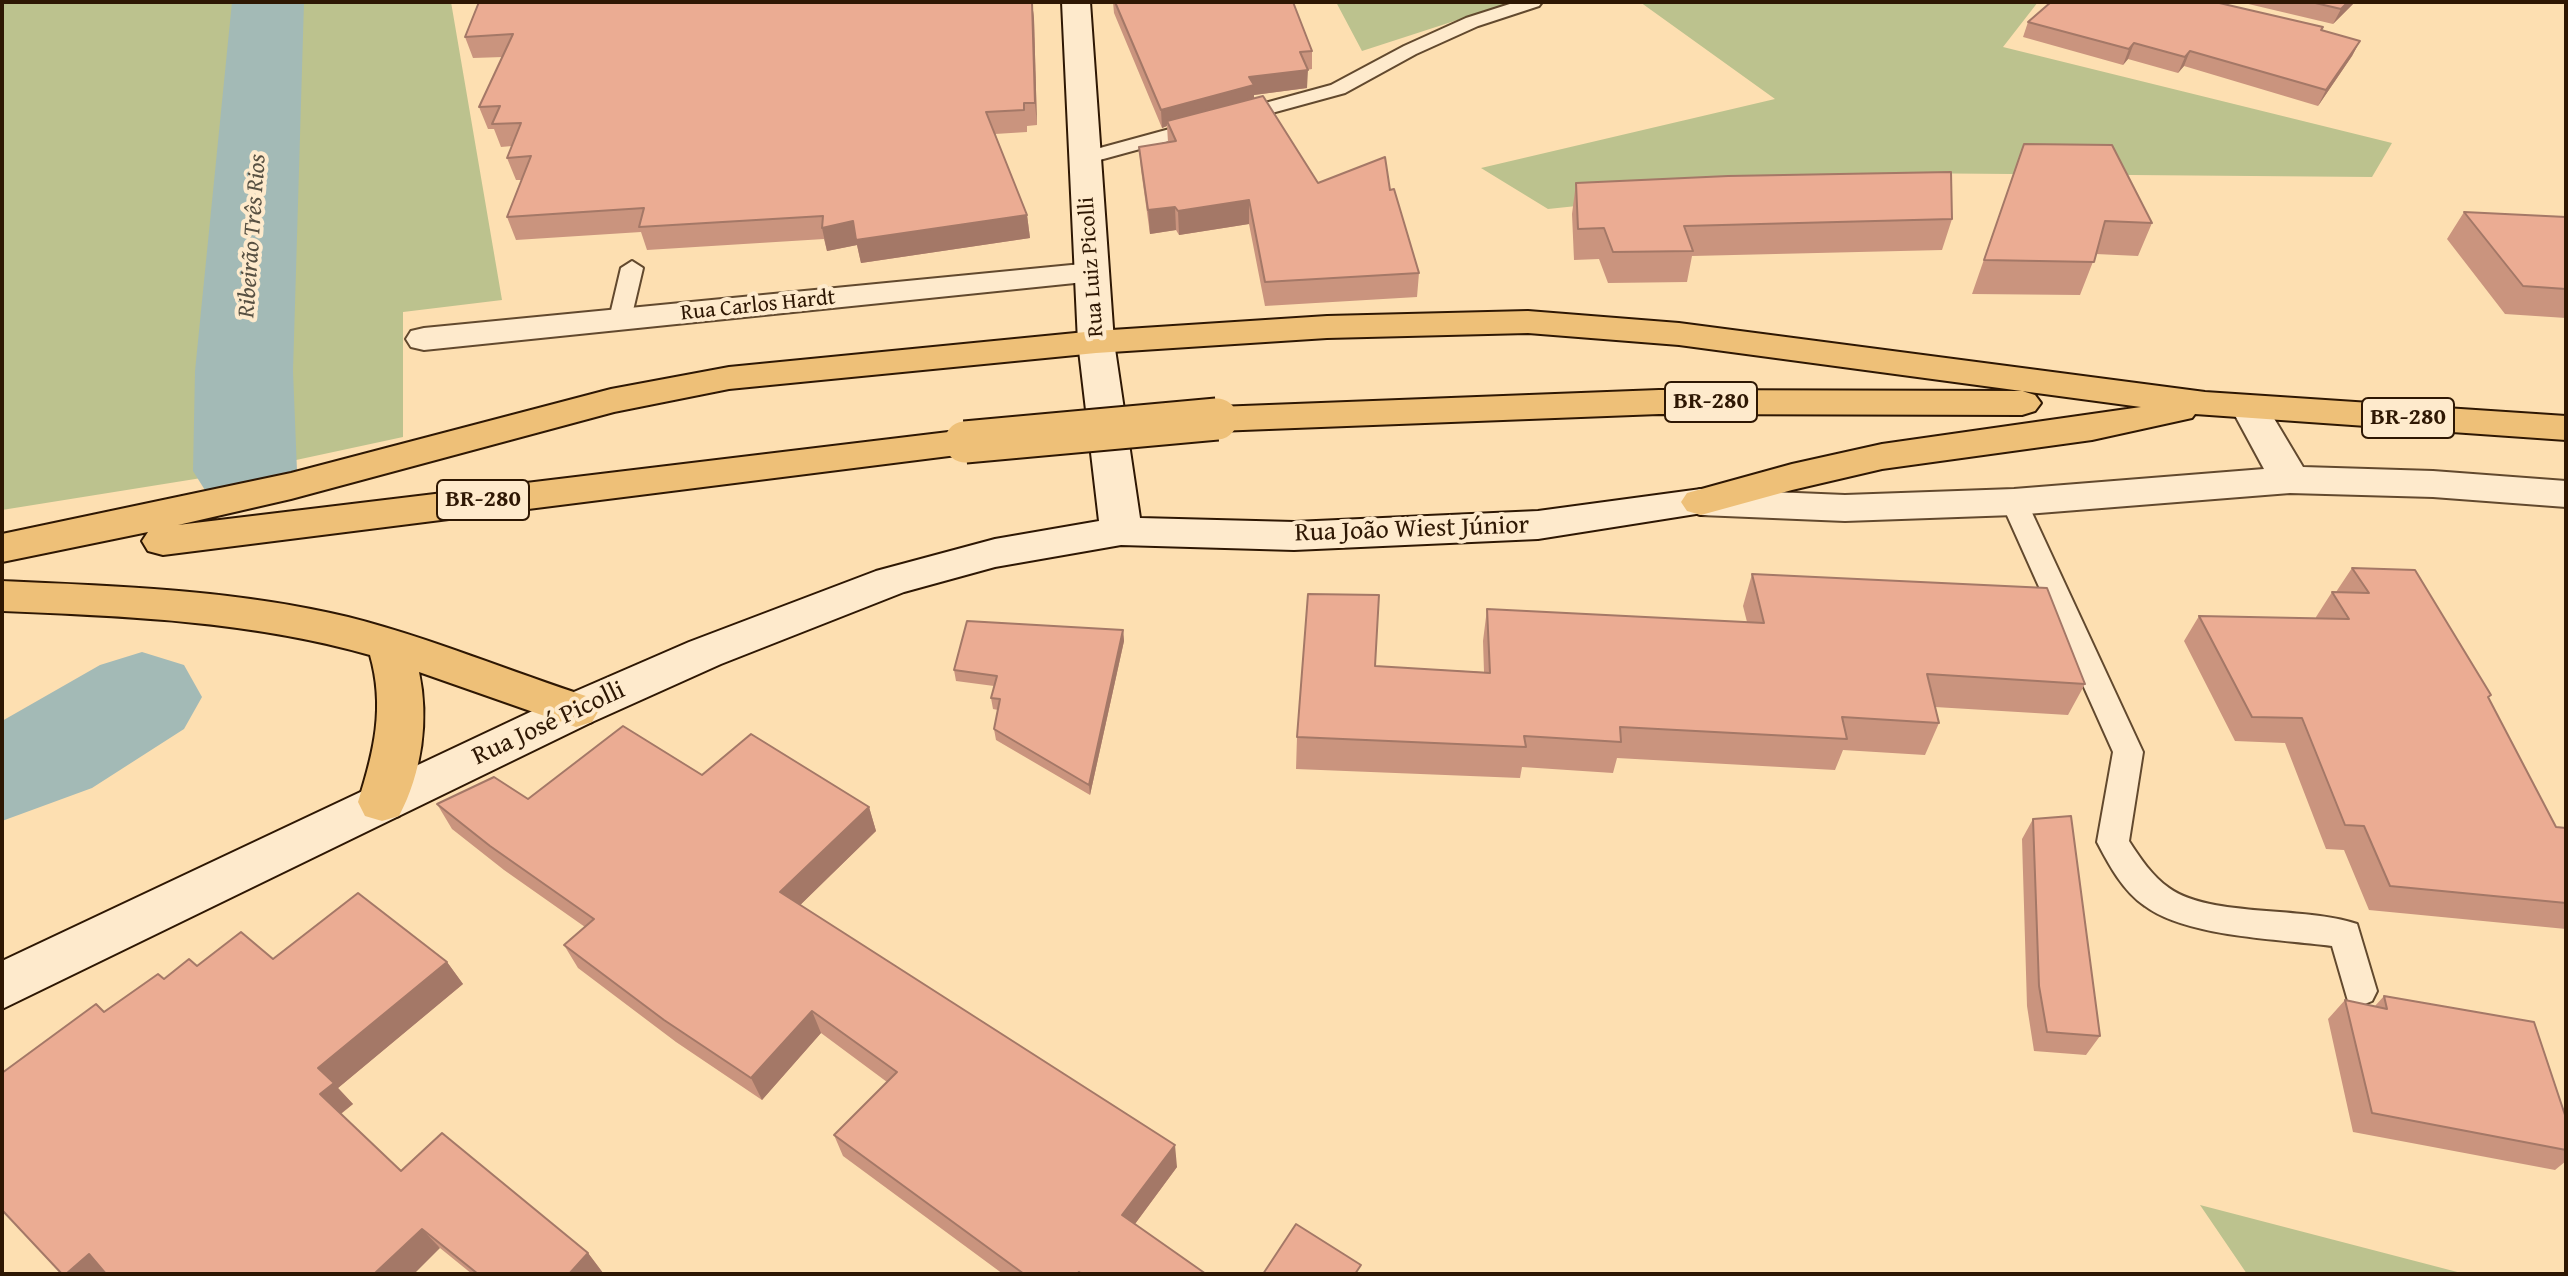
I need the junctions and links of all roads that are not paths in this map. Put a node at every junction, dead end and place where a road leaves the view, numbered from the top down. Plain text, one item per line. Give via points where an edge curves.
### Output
1 (1076, 2) edge
2 (1533, 2) edge
3 (1085, 158) junction
4 (632, 268) dead end
5 (1092, 273) junction
6 (620, 319) junction
7 (424, 339) dead end
8 (1096, 342) junction
9 (2205, 404) junction
10 (2250, 408) junction
11 (2566, 428) edge
12 (2290, 480) junction
13 (2566, 494) edge
14 (1701, 502) junction
15 (2014, 502) junction
16 (1121, 531) junction
17 (2, 548) edge
18 (2, 563) edge
19 (2, 596) edge
20 (389, 645) junction
21 (576, 710) junction
22 (382, 802) junction
23 (2, 986) edge
24 (2360, 991) dead end

1 - 3 street, Rua Luiz Picolli
2 - 3 lane via 1472,22 1338,89
3 - 5 street, Rua Luiz Picolli
4 - 6 lane
5 - 6 street, Rua Carlos Hardt
5 - 8 street, Rua Luiz Picolli
6 - 7 street, Rua Carlos Hardt
8 - 9 highway via 1327,327 1528,322 1679,334
8 - 16 street, Rua Luiz Picolli
8 - 17 highway via 729,378 625,398 276,489
9 - 10 highway, BR-280
9 - 14 highway via 2072,433 1943,447 1808,470
9 - 18 highway, BR-280, bridge via 1659,402 1217,419 965,442
10 - 11 highway, BR-280
10 - 12 street
12 - 13 street, Rua João Wiest Júnior
12 - 15 street, Rua João Wiest Júnior
14 - 15 street, Rua João Wiest Júnior via 1845,508
14 - 16 street, Rua João Wiest Júnior via 1538,525 1294,536
15 - 24 lane via 2128,752 2113,842 2131,873 2164,901 2204,914 2345,934
16 - 21 street, Rua José Picolli via 995,553 891,581
19 - 20 highway via 129,601 317,626
20 - 21 highway
20 - 22 highway via 404,713
21 - 22 street, Rua José Picolli
22 - 23 street, Rua José Picolli

